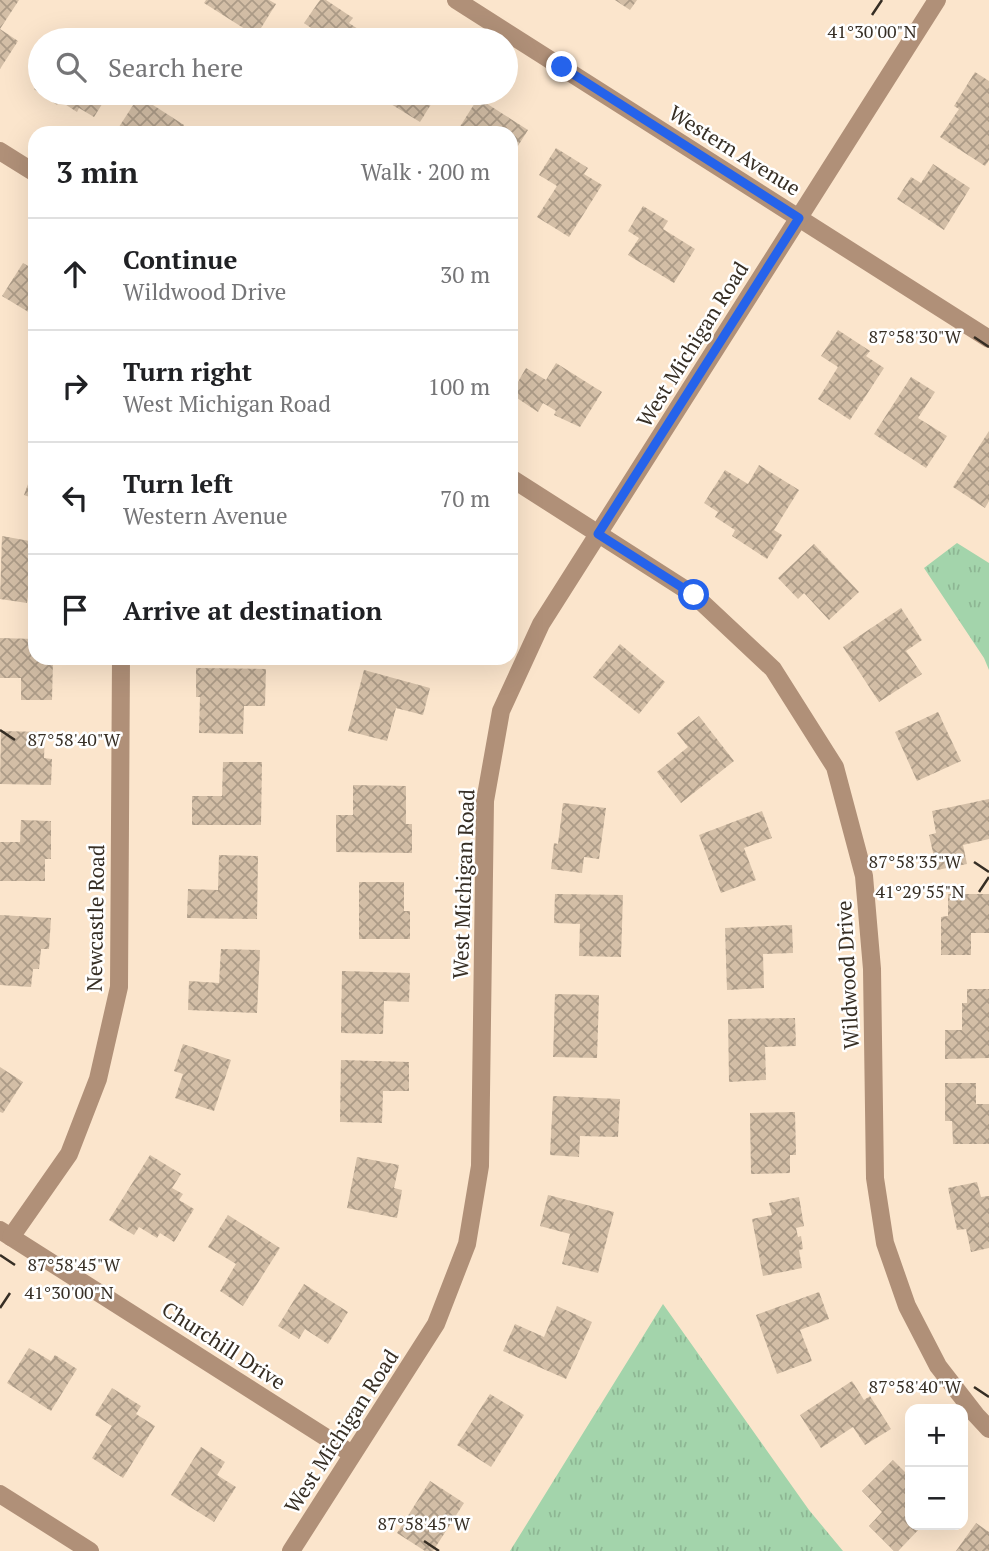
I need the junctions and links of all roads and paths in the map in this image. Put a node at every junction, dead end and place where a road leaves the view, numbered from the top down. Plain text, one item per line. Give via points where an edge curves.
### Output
1 (456, 0) edge
2 (937, 0) edge
3 (500, 28) edge
4 (518, 39) edge
5 (0, 150) edge
6 (28, 168) edge
7 (799, 218) junction
8 (989, 339) edge
9 (518, 483) edge
10 (598, 534) junction
11 (121, 665) edge
12 (6, 1233) edge
13 (989, 1429) edge
14 (352, 1454) junction
15 (0, 1493) edge
16 (90, 1551) edge
17 (291, 1551) edge

1 - 3 street, Western Avenue
2 - 7 street, West Michigan Road
4 - 7 street, Western Avenue
5 - 6 street
7 - 8 street, Western Avenue
7 - 10 street, West Michigan Road
9 - 10 street, Wildwood Drive
10 - 13 street, Wildwood Drive via 694,595 773,669 835,767 864,876 872,969 875,1178 885,1243 906,1306 938,1366
10 - 14 street, West Michigan Road via 541,624 501,711 485,801 480,1166 467,1244 436,1324
11 - 12 street, Newcastle Road via 119,987 98,1079 69,1154
12 - 14 street, Churchill Drive
14 - 17 street, West Michigan Road
15 - 16 street

